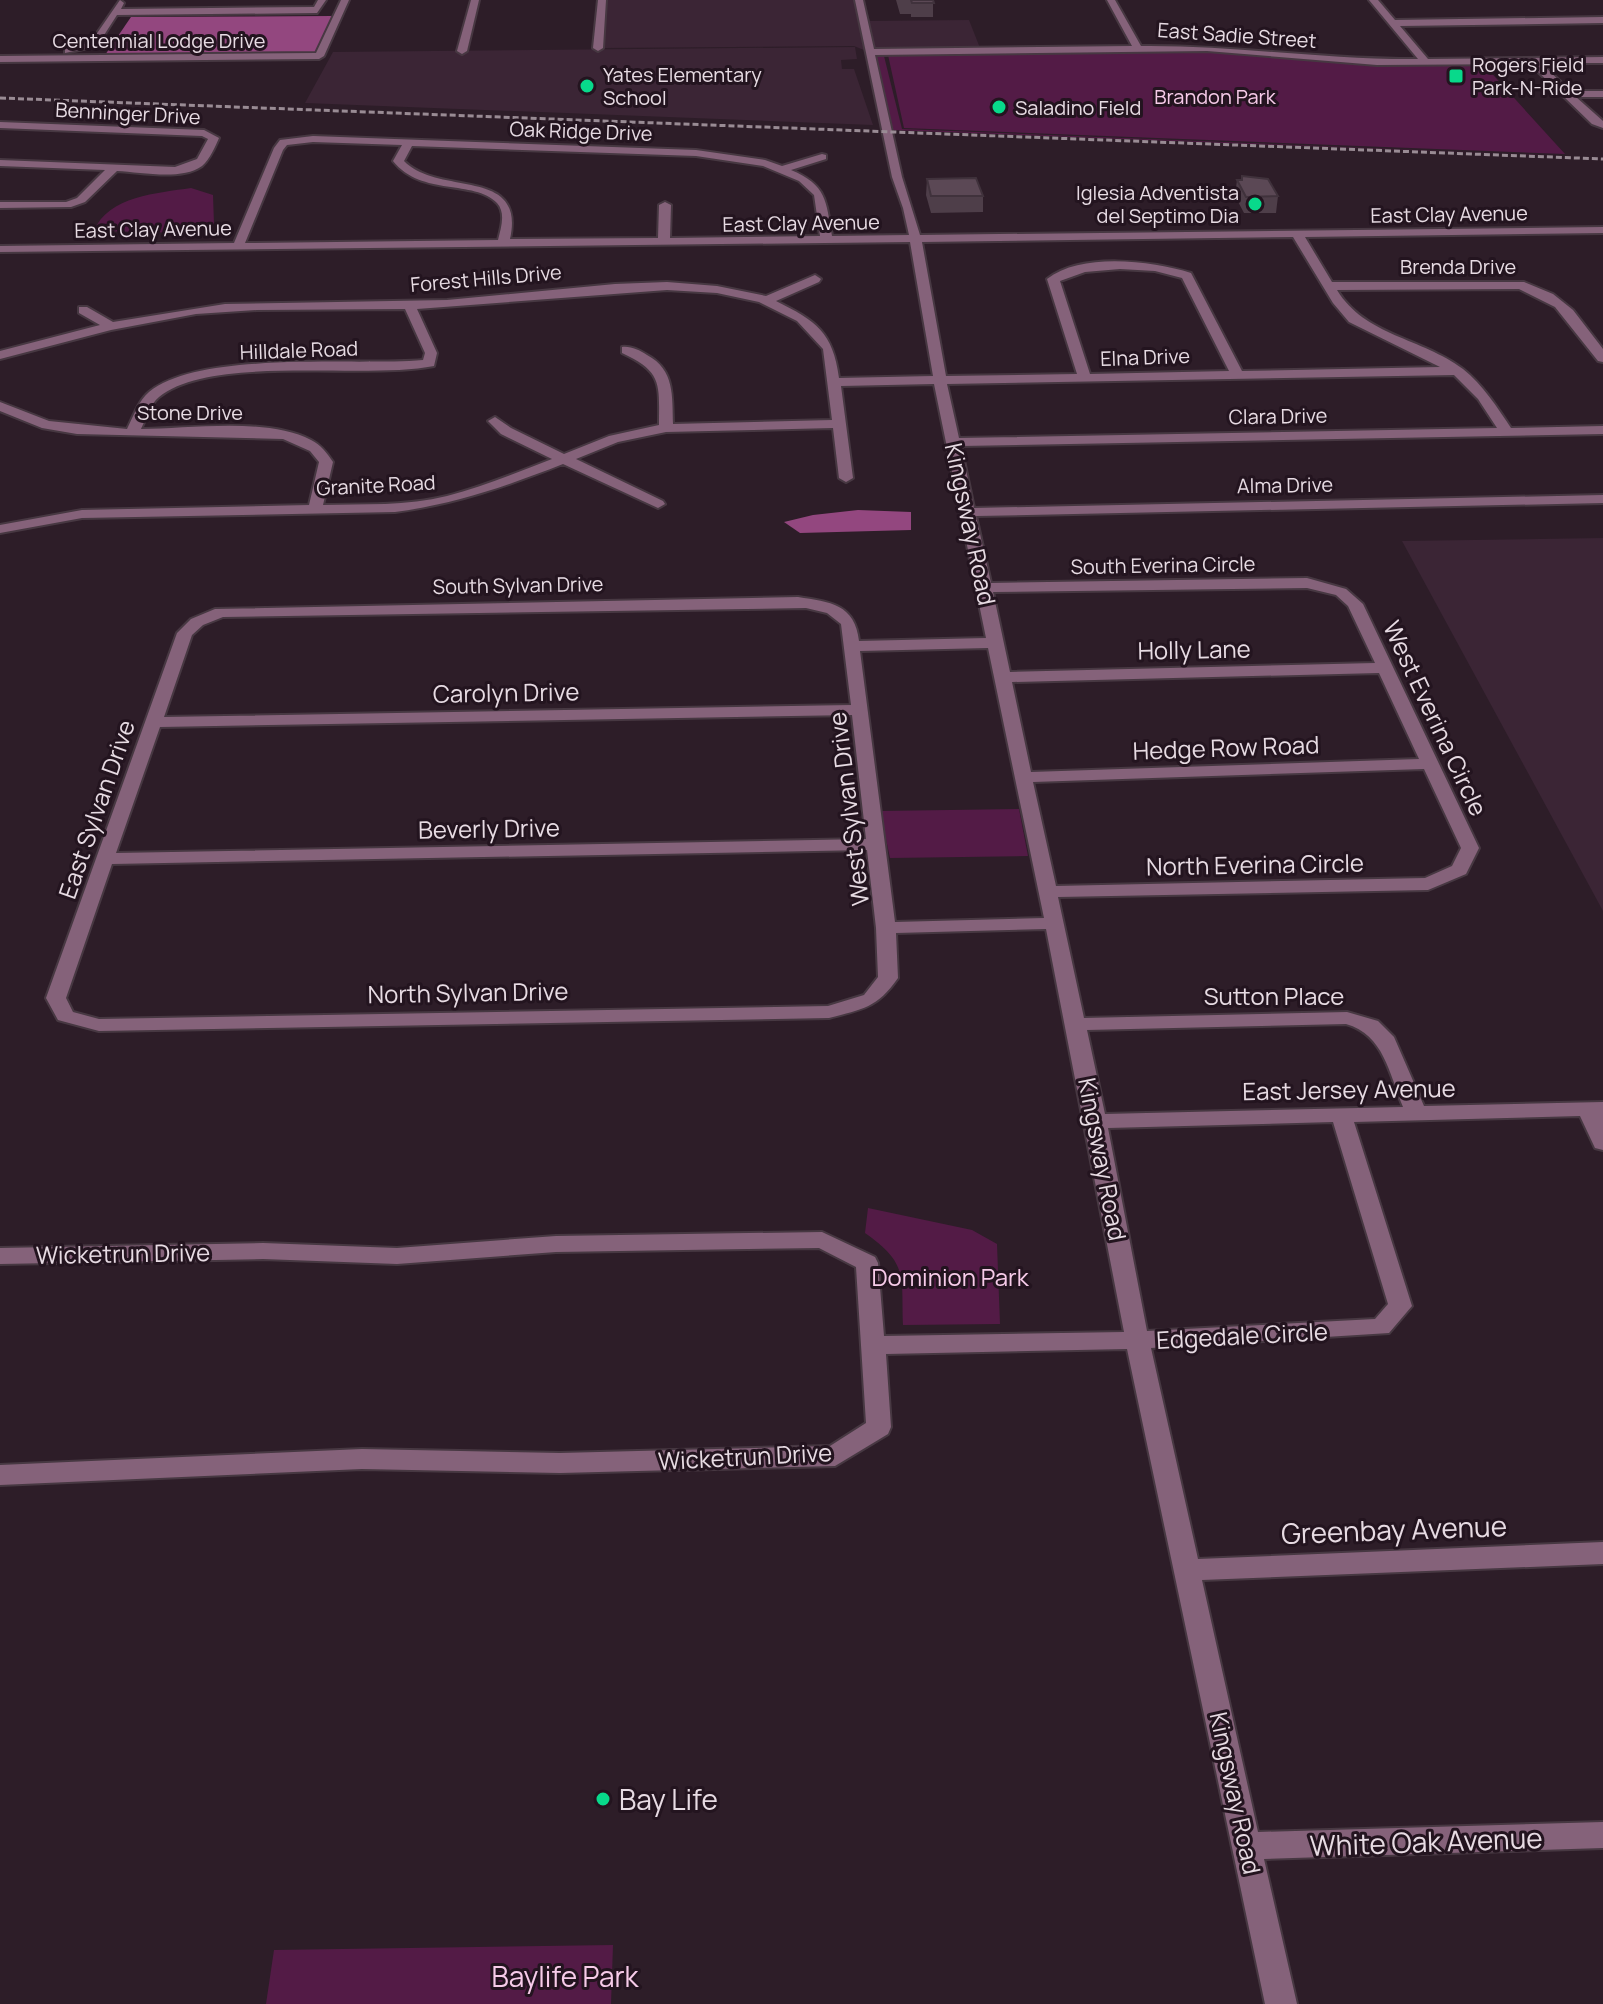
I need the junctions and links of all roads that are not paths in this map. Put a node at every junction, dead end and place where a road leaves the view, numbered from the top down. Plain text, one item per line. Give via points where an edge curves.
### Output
1 (122, 0) edge
2 (322, 0) edge
3 (345, 0) edge
4 (475, 0) edge
5 (602, 0) edge
6 (859, 0) edge
7 (1111, 0) edge
8 (1373, 0) edge
9 (115, 12) junction
10 (1603, 20) edge
11 (1393, 23) junction
12 (1137, 47) junction
13 (598, 48) dead end
14 (0, 51) edge
15 (462, 51) dead end
16 (869, 52) junction
17 (0, 59) edge
18 (1603, 60) edge
19 (1533, 61) junction
20 (1426, 62) junction
21 (1566, 94) junction
22 (1603, 94) edge
23 (0, 125) edge
24 (1603, 125) edge
25 (409, 142) junction
26 (822, 157) dead end
27 (0, 163) edge
28 (114, 168) junction
29 (784, 169) junction
30 (0, 205) edge
31 (665, 205) dead end
32 (1603, 230) edge
33 (1297, 234) junction
34 (910, 240) junction
35 (827, 241) junction
36 (664, 242) junction
37 (503, 244) junction
38 (238, 246) junction
39 (0, 249) edge
40 (815, 279) dead end
41 (1329, 286) junction
42 (765, 301) junction
43 (409, 305) junction
44 (83, 310) dead end
45 (110, 325) junction
46 (627, 350) dead end
47 (0, 355) edge
48 (1603, 358) edge
49 (1457, 371) junction
50 (1237, 374) junction
51 (1085, 378) junction
52 (940, 380) junction
53 (834, 382) junction
54 (0, 406) edge
55 (495, 421) dead end
56 (839, 424) junction
57 (666, 428) junction
58 (1603, 430) edge
59 (1507, 432) junction
60 (132, 433) junction
61 (953, 442) junction
62 (562, 458) junction
63 (846, 478) dead end
64 (1603, 499) edge
65 (658, 504) dead end
66 (315, 509) junction
67 (968, 512) junction
68 (0, 529) edge
69 (984, 588) junction
70 (1341, 592) joint
71 (840, 612) joint
72 (197, 622) joint
73 (996, 643) junction
74 (852, 646) junction
75 (1385, 668) junction
76 (1004, 677) junction
77 (860, 710) junction
78 (152, 722) junction
79 (1430, 764) junction
80 (1025, 777) junction
81 (875, 844) junction
82 (103, 859) junction
83 (1459, 870) joint
84 (1049, 892) junction
85 (1055, 923) junction
86 (886, 928) junction
87 (871, 999) joint
88 (65, 1016) joint
89 (1076, 1024) junction
90 (1595, 1109) edge
91 (1417, 1114) junction
92 (1342, 1116) junction
93 (1096, 1121) junction
94 (1603, 1143) edge
95 (0, 1256) edge
96 (1137, 1340) junction
97 (875, 1345) junction
98 (0, 1475) edge
99 (1603, 1553) edge
100 (1188, 1570) junction
101 (1603, 1835) edge
102 (1248, 1846) junction
103 (1281, 2004) edge

1 - 9 street
2 - 9 street via 317,10
3 - 17 street, Centennial Lodge Drive via 319,56
4 - 15 street
5 - 13 street
6 - 16 street, Kingsway Road
7 - 12 street
8 - 11 street
9 - 14 street via 94,44 85,48
10 - 11 street
11 - 20 street
12 - 16 street, East Sadie Street
12 - 20 street, East Sadie Street
16 - 34 street, Kingsway Road via 897,177 897,208
18 - 19 street, East Sadie Street
19 - 20 street, East Sadie Street
19 - 21 street
21 - 22 street
21 - 24 street
23 - 28 street, Benninger Drive via 204,133 214,138 194,168
25 - 29 street, Oak Ridge Drive via 696,153
25 - 37 street via 398,161 404,172 422,181 487,191 503,203
25 - 38 street, Oak Ridge Drive via 284,142
26 - 29 street
27 - 28 street, Benninger Drive
28 - 30 street via 81,200 67,205
29 - 35 street, Oak Ridge Drive via 819,194
31 - 36 street
32 - 33 street, East Clay Avenue
33 - 34 street, East Clay Avenue
33 - 41 street
34 - 35 street, East Clay Avenue
34 - 52 street, Kingsway Road via 912,276
35 - 36 street, East Clay Avenue
36 - 37 street, East Clay Avenue
37 - 38 street, East Clay Avenue
38 - 39 street, East Clay Avenue
40 - 42 street
41 - 48 street, Brenda Drive via 1520,285 1547,292
41 - 49 street via 1353,319
42 - 43 street, Forest Hills Drive via 719,290 615,285
42 - 53 street, Forest Hills Drive via 818,331 829,348
43 - 45 street, Forest Hills Drive via 225,308
43 - 60 street, Hilldale Road via 431,353 429,363 198,376 153,395
44 - 45 street
45 - 47 street, Forest Hills Drive
46 - 57 street via 652,361 663,375
49 - 50 street, Elna Drive
49 - 59 street via 1483,396
50 - 51 street, Elna Drive
50 - 51 street via 1187,276 1165,268 1122,267 1071,269 1053,279
51 - 52 street, Elna Drive
52 - 53 street, Elna Drive
52 - 61 street, Kingsway Road
53 - 56 street, Forest Hills Drive
54 - 60 street, Stone Drive via 71,429
55 - 62 street
56 - 57 street, Granite Road
56 - 63 street, Forest Hills Drive
57 - 62 street, Granite Road
58 - 59 street, Clara Drive
59 - 61 street, Clara Drive
60 - 66 street, Stone Drive via 255,432 314,447 326,462
61 - 67 street, Kingsway Road
62 - 65 street
62 - 66 street, Granite Road via 445,501
64 - 67 street, Alma Drive
66 - 68 street, Granite Road via 82,514
67 - 69 street, Kingsway Road
69 - 70 street, South Everina Circle via 1307,583
69 - 73 street, Kingsway Road
70 - 75 street, West Everina Circle via 1355,604
71 - 72 street, South Sylvan Drive via 822,605 766,603 221,612
71 - 74 street, West Sylvan Drive via 849,623
72 - 78 street, East Sylvan Drive via 185,633
73 - 74 street
73 - 76 street, Kingsway Road
74 - 77 street, West Sylvan Drive
75 - 76 street, Holly Lane
75 - 79 street, West Everina Circle
76 - 80 street, Kingsway Road
77 - 78 street, Carolyn Drive
77 - 81 street, West Sylvan Drive
78 - 82 street, East Sylvan Drive
79 - 80 street, Hedge Row Road
79 - 83 street, West Everina Circle via 1470,848
80 - 84 street, Kingsway Road
81 - 82 street, Beverly Drive
81 - 86 street, West Sylvan Drive
82 - 88 street, East Sylvan Drive via 56,998
83 - 84 street, North Everina Circle via 1428,884
84 - 85 street, Kingsway Road
85 - 86 street
85 - 89 street, Kingsway Road
86 - 87 street, West Sylvan Drive via 888,978
87 - 88 street, North Sylvan Drive via 829,1012 99,1025
89 - 91 street, Sutton Place via 1347,1018 1371,1025 1387,1042
89 - 93 street, Kingsway Road
90 - 91 street, East Jersey Avenue
90 - 94 street
91 - 92 street, East Jersey Avenue
92 - 93 street, East Jersey Avenue
92 - 96 street, Edgedale Circle via 1400,1306 1381,1327
93 - 96 street, Kingsway Road
95 - 97 street, Wicketrun Drive via 263,1251 397,1256 556,1244 822,1240 867,1263
96 - 97 street, Edgedale Circle
96 - 100 street, Kingsway Road
97 - 98 street, Wicketrun Drive via 879,1427 835,1456 560,1463 362,1459
99 - 100 street, Greenbay Avenue
100 - 102 street, Kingsway Road
101 - 102 street, White Oak Avenue
102 - 103 street, Kingsway Road

